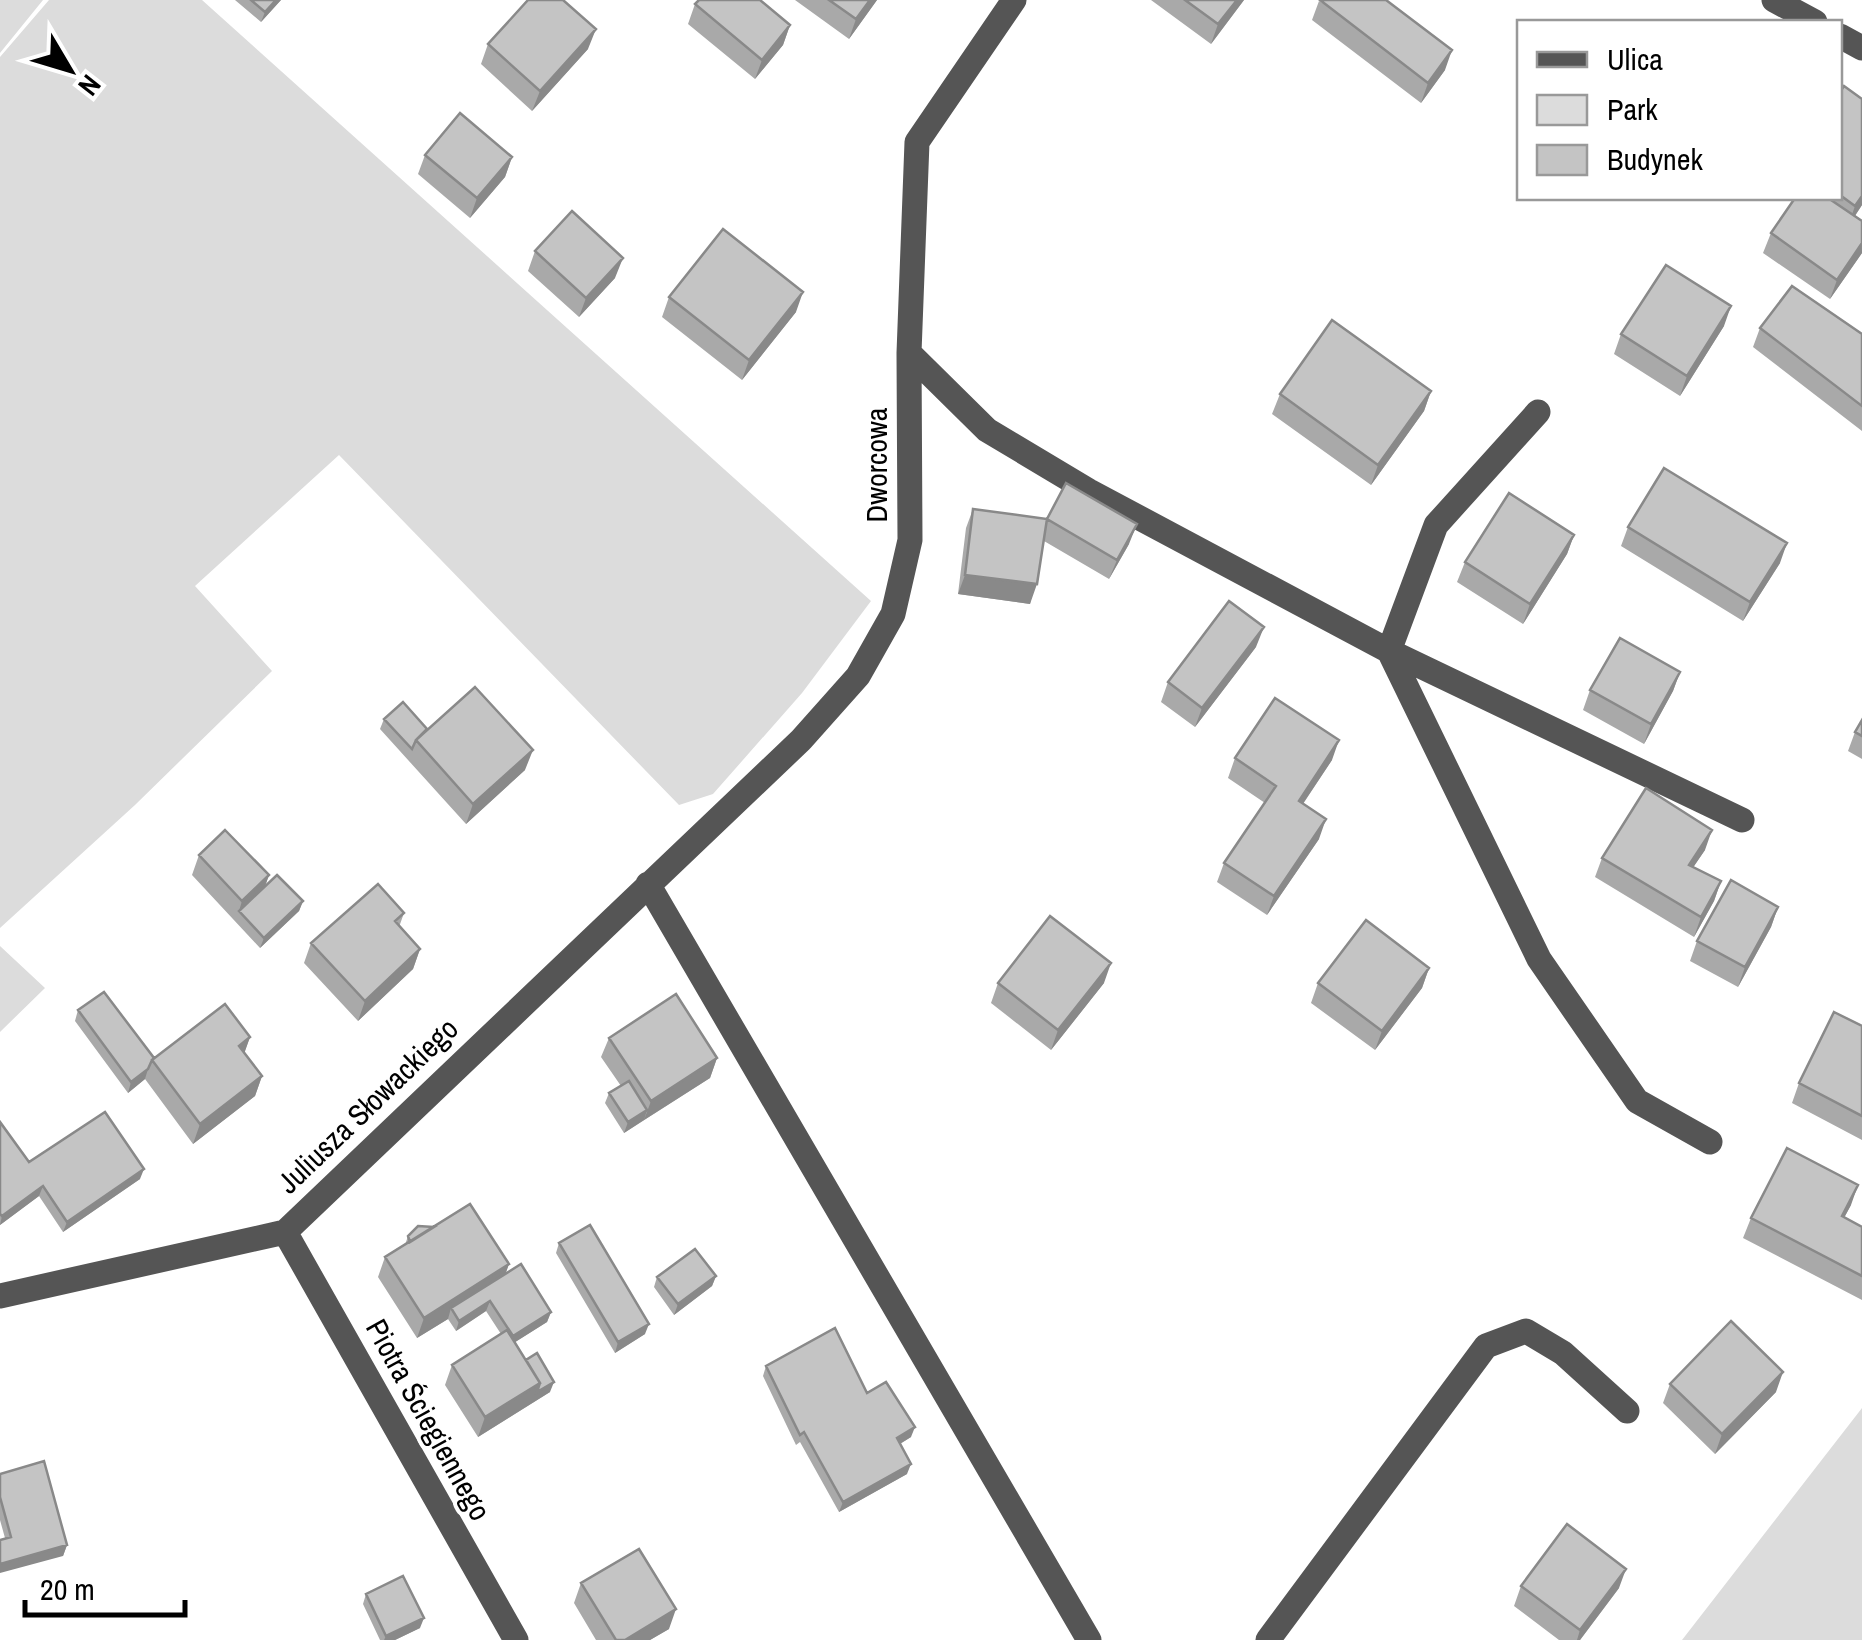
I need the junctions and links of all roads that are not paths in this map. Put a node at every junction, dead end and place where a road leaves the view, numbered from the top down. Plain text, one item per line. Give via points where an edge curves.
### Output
1 (1014, 0) edge
2 (1774, 0) edge
3 (1811, 20) edge
4 (909, 352) junction
5 (1538, 412) dead end
6 (1389, 650) junction
7 (1742, 820) dead end
8 (656, 876) junction
9 (1710, 1142) dead end
10 (284, 1232) junction
11 (0, 1296) edge
12 (1628, 1411) dead end
13 (516, 1640) edge
14 (1089, 1640) edge
15 (1268, 1640) edge

1 - 4 street, Dworcowa via 917,142
2 - 3 street
4 - 6 street via 988,430 1089,492
4 - 8 street, Dworcowa via 910,540 893,614 858,676 801,740
5 - 6 street via 1436,526
6 - 7 street
6 - 9 street via 1539,959 1637,1101
8 - 10 street, Juliusza Słowackiego
8 - 14 street
10 - 11 street, Juliusza Słowackiego
10 - 13 street, Piotra Ściegiennego
12 - 15 street via 1526,1331 1486,1346

